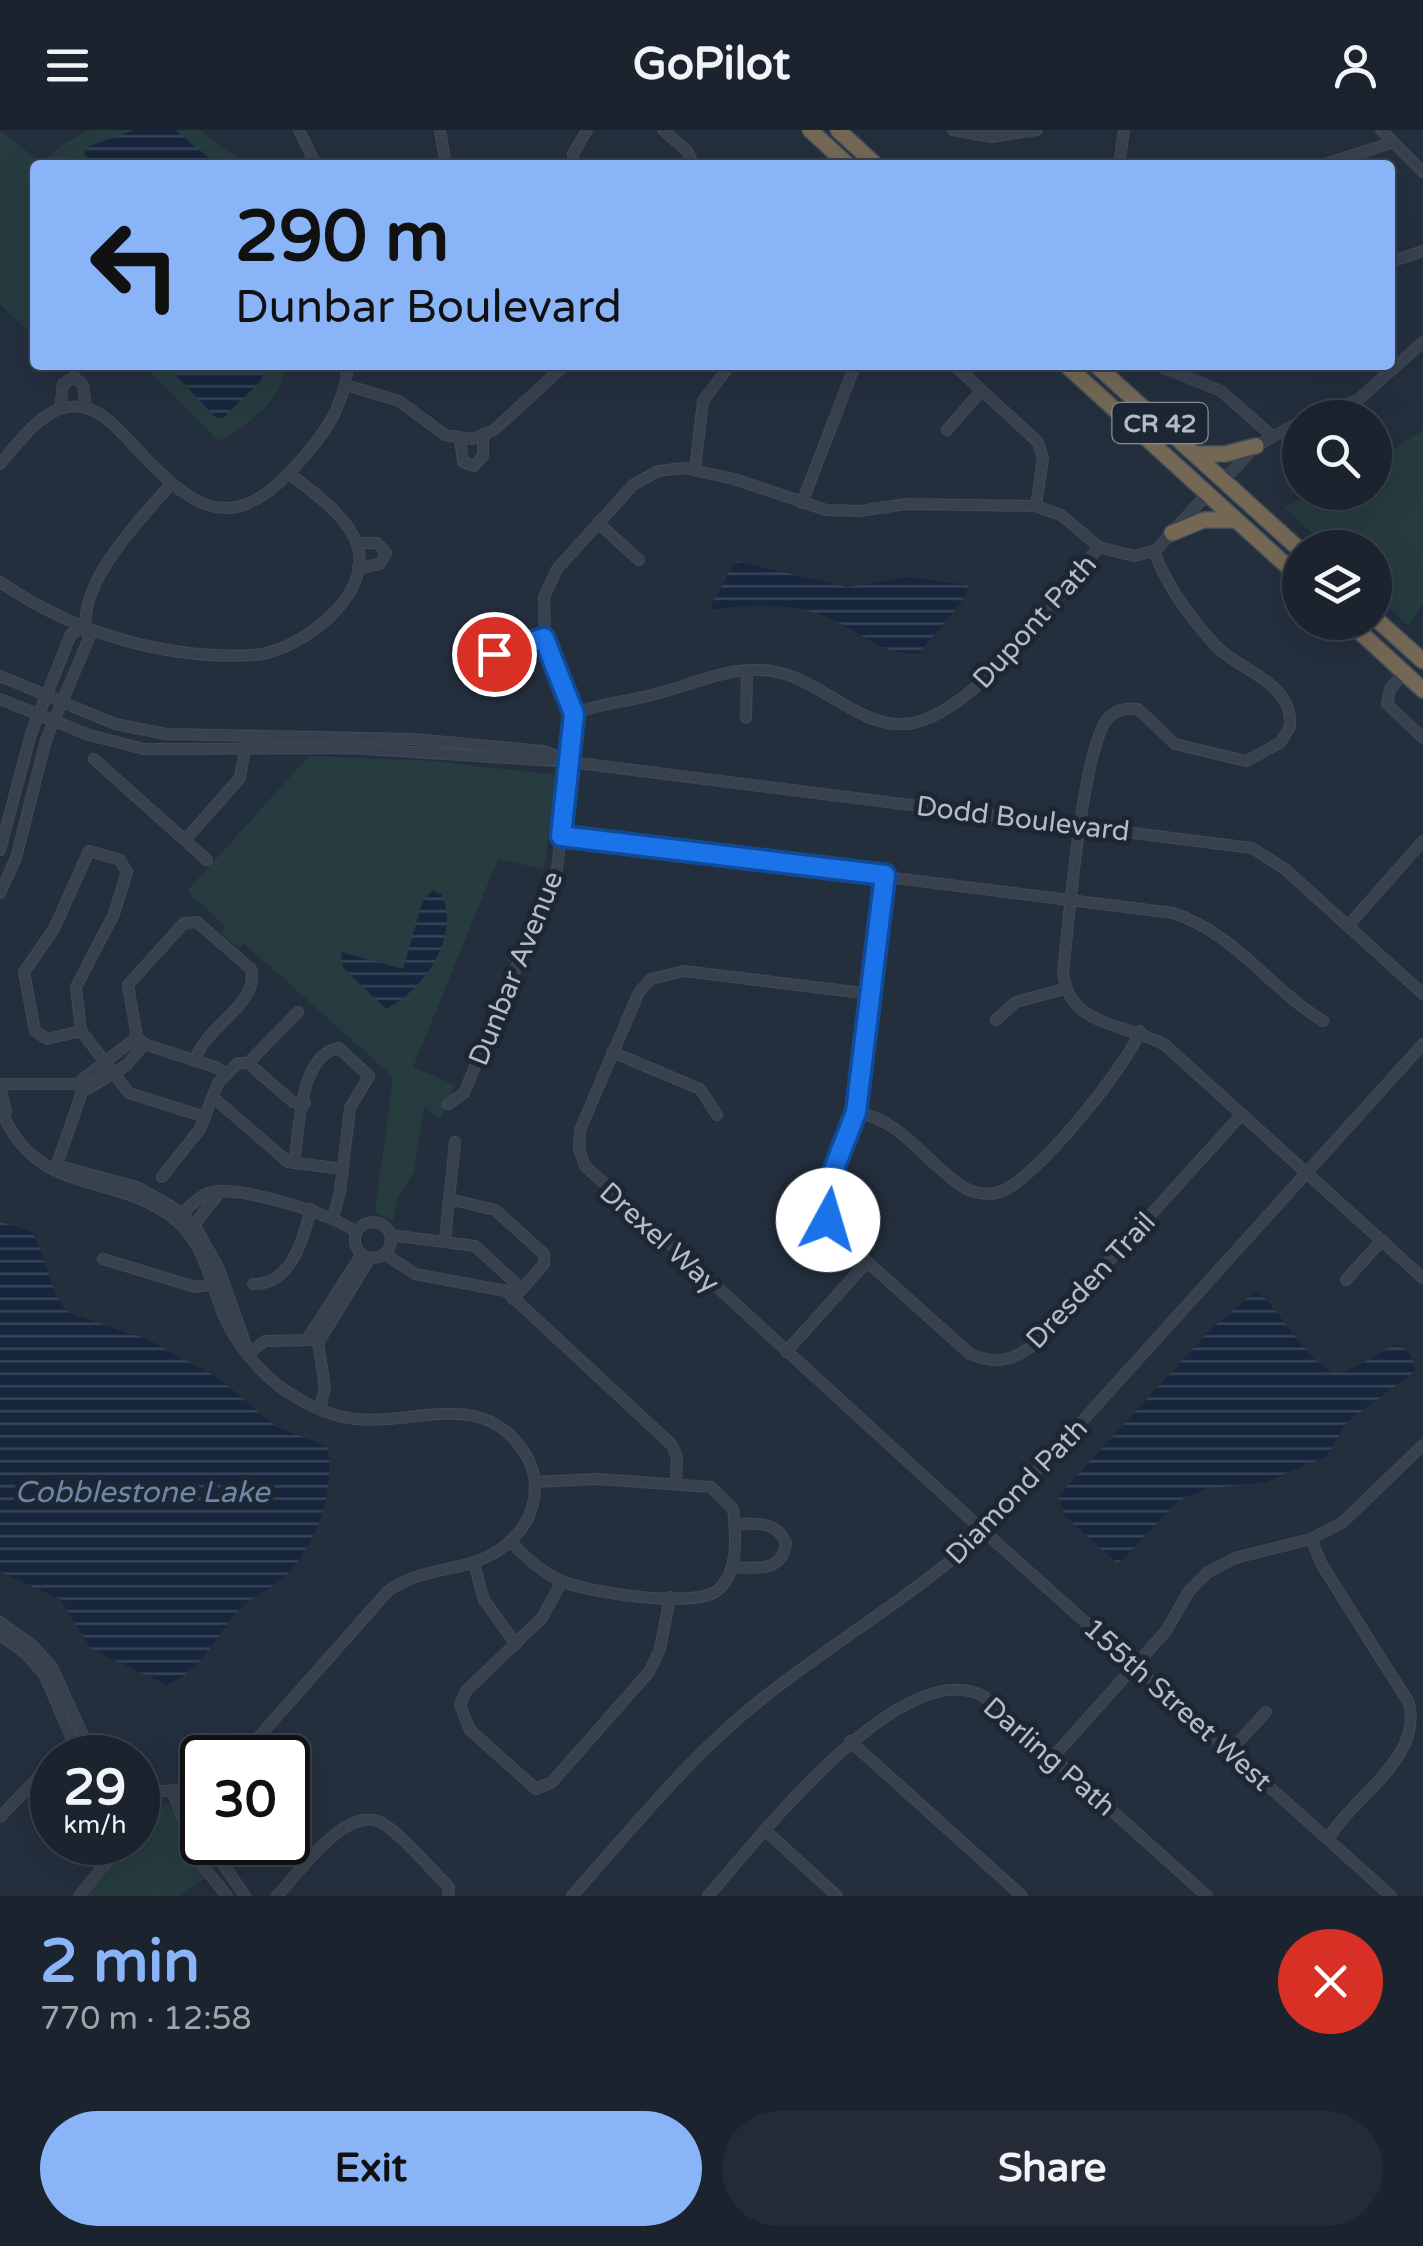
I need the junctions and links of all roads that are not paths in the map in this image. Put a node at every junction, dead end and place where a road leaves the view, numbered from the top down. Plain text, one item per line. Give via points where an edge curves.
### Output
1 (299, 130) edge
2 (440, 130) edge
3 (587, 130) edge
4 (663, 130) edge
5 (810, 130) edge
6 (838, 130) edge
7 (953, 130) edge
8 (1038, 130) edge
9 (1124, 130) edge
10 (1381, 130) edge
11 (1392, 143) junction
12 (314, 160) edge
13 (445, 160) edge
14 (574, 160) edge
15 (692, 160) edge
16 (843, 160) edge
17 (871, 160) edge
18 (1120, 160) edge
19 (1338, 160) edge
20 (1423, 172) edge
21 (1423, 251) edge
22 (1395, 260) edge
23 (1423, 342) edge
24 (1395, 367) edge
25 (348, 370) edge
26 (555, 370) edge
27 (726, 370) edge
28 (853, 370) edge
29 (959, 370) edge
30 (1072, 370) edge
31 (1102, 370) edge
32 (1169, 370) edge
33 (1392, 370) edge
34 (346, 385) junction
35 (981, 391) junction
36 (1357, 400) edge
37 (86, 408) junction
38 (60, 409) junction
39 (947, 430) dead end
40 (1282, 430) edge
41 (1272, 435) junction
42 (483, 437) junction
43 (460, 438) junction
44 (1256, 446) junction
45 (1194, 454) junction
46 (0, 464) edge
47 (695, 469) junction
48 (290, 473) junction
49 (1186, 474) junction
50 (1223, 480) junction
51 (172, 483) junction
52 (1207, 494) junction
53 (1242, 497) junction
54 (802, 503) junction
55 (1036, 506) junction
56 (1236, 520) junction
57 (598, 523) junction
58 (1172, 533) junction
59 (1282, 534) edge
60 (357, 543) junction
61 (1099, 548) junction
62 (1154, 551) junction
63 (639, 560) dead end
64 (1282, 562) edge
65 (358, 568) junction
66 (0, 582) edge
67 (84, 626) junction
68 (1392, 634) edge
69 (544, 638) junction
70 (1368, 640) edge
71 (1423, 662) edge
72 (477, 668) dead end
73 (747, 671) junction
74 (1404, 673) junction
75 (0, 676) edge
76 (1423, 690) edge
77 (46, 696) junction
78 (0, 699) edge
79 (63, 704) junction
80 (574, 714) junction
81 (38, 716) junction
82 (746, 718) dead end
83 (54, 723) junction
84 (246, 736) junction
85 (1423, 738) edge
86 (246, 749) junction
87 (94, 760) dead end
88 (570, 762) junction
89 (1082, 825) junction
90 (561, 836) junction
91 (185, 840) junction
92 (1423, 841) edge
93 (0, 850) edge
94 (207, 860) dead end
95 (885, 875) junction
96 (0, 894) edge
97 (1072, 899) junction
98 (1348, 926) junction
99 (1064, 989) junction
100 (870, 994) junction
101 (1423, 994) edge
102 (298, 1012) dead end
103 (996, 1020) dead end
104 (1323, 1022) dead end
105 (1140, 1031) junction
106 (81, 1032) junction
107 (140, 1040) junction
108 (1423, 1044) edge
109 (612, 1052) junction
110 (195, 1061) junction
111 (248, 1063) junction
112 (106, 1064) junction
113 (115, 1075) junction
114 (226, 1075) junction
115 (0, 1086) edge
116 (79, 1088) junction
117 (214, 1098) junction
118 (305, 1103) junction
119 (448, 1104) dead end
120 (0, 1108) edge
121 (856, 1112) junction
122 (717, 1114) dead end
123 (1242, 1114) junction
124 (205, 1117) junction
125 (455, 1142) dead end
126 (294, 1163) junction
127 (56, 1168) junction
128 (344, 1169) junction
129 (1307, 1173) junction
130 (162, 1178) dead end
131 (220, 1192) junction
132 (449, 1199) junction
133 (311, 1208) junction
134 (179, 1217) junction
135 (332, 1218) junction
136 (191, 1229) junction
137 (356, 1232) junction
138 (391, 1235) junction
139 (445, 1239) junction
140 (1382, 1240) junction
141 (385, 1254) junction
142 (366, 1256) junction
143 (103, 1259) dead end
144 (866, 1263) junction
145 (1423, 1278) edge
146 (1346, 1280) dead end
147 (219, 1284) junction
148 (254, 1284) dead end
149 (522, 1289) junction
150 (513, 1299) junction
151 (313, 1340) junction
152 (786, 1352) junction
153 (248, 1353) junction
154 (320, 1409) junction
155 (1423, 1444) edge
156 (535, 1482) junction
157 (676, 1482) junction
158 (964, 1512) joint
159 (735, 1524) junction
160 (984, 1531) junction
161 (1310, 1539) junction
162 (510, 1542) junction
163 (474, 1564) junction
164 (732, 1567) junction
165 (562, 1582) junction
166 (670, 1598) junction
167 (0, 1622) edge
168 (0, 1635) edge
169 (516, 1644) junction
170 (1136, 1666) junction
171 (1266, 1712) dead end
172 (74, 1735) edge
173 (80, 1735) edge
174 (260, 1735) edge
175 (850, 1741) junction
176 (1230, 1751) junction
177 (1053, 1757) junction
178 (30, 1786) edge
179 (180, 1792) edge
180 (160, 1793) edge
181 (173, 1793) junction
182 (0, 1817) edge
183 (766, 1831) junction
184 (1328, 1839) junction
185 (104, 1865) edge
186 (223, 1865) edge
187 (79, 1896) edge
188 (227, 1896) edge
189 (244, 1896) edge
190 (277, 1896) edge
191 (448, 1896) edge
192 (572, 1896) edge
193 (708, 1896) edge
194 (837, 1896) edge
195 (1022, 1896) edge
196 (1207, 1896) edge
197 (1392, 1896) edge

1 - 12 street
2 - 13 street
3 - 14 street
4 - 15 street
5 - 16 highway
6 - 17 highway
7 - 8 street via 992,137
9 - 18 street
10 - 11 street
11 - 19 street
11 - 20 street
21 - 22 street
23 - 24 street
25 - 34 street
26 - 42 street
27 - 47 street via 703,401
28 - 54 street
29 - 35 street
30 - 49 highway, CR 42
31 - 45 highway, CR 42
32 - 41 street via 1221,391
33 - 36 street
34 - 43 street via 400,401 432,427
34 - 48 street via 332,424
35 - 39 street
35 - 55 street via 1038,442 1043,458
37 - 38 street
37 - 38 street via 83,385 74,378 63,384
37 - 51 street via 118,428
38 - 46 street via 35,425
40 - 41 street
41 - 44 street
42 - 43 street
42 - 43 street via 483,456 474,466 463,462
44 - 45 highway
44 - 50 street
45 - 50 highway, CR 42
47 - 54 street
47 - 57 street via 650,474
48 - 51 street via 238,510 203,504
48 - 60 street
49 - 50 highway
49 - 52 highway, CR 42
50 - 53 highway, CR 42
51 - 67 street via 111,556
52 - 53 highway
52 - 56 highway, CR 42
52 - 58 street
53 - 59 highway, CR 42
54 - 55 street via 844,512 906,504
55 - 61 street via 1061,516
56 - 58 highway via 1204,520
56 - 64 highway, CR 42
57 - 63 street
57 - 69 street via 547,588
58 - 62 street
60 - 65 street
60 - 65 street via 377,543 386,553 380,564
61 - 62 street via 1121,556
61 - 73 street, Dupont Path via 973,691 928,718 891,724 860,714 810,682
62 - 89 street via 1166,582 1216,646 1286,702 1290,727 1280,743 1246,761 1175,744 1138,710 1115,712 1093,752
65 - 67 street via 349,591 319,624 298,642 257,655 145,647
66 - 67 street
67 - 77 street via 71,634
67 - 79 street via 89,638
68 - 71 highway
69 - 72 street via 504,650
69 - 80 street
70 - 74 highway
73 - 80 street, Dupont Path
73 - 82 street
74 - 76 highway
74 - 85 street via 1386,704
75 - 77 street
77 - 79 street
77 - 81 street
78 - 81 street
79 - 83 street
79 - 84 street via 166,734
80 - 88 street, Dunbar Avenue
81 - 83 street
81 - 93 street
83 - 86 street via 144,749
83 - 96 street
84 - 86 street
84 - 88 street via 413,739 544,751
86 - 88 street via 351,748
86 - 91 street via 237,783
87 - 91 street
88 - 89 street, Dodd Boulevard
88 - 90 street, Dunbar Avenue
89 - 97 street
89 - 98 street, Dodd Boulevard via 1252,848
90 - 95 street
90 - 119 street, Dunbar Avenue via 552,889 464,1093
91 - 94 street
92 - 98 street
95 - 97 street
95 - 100 street, Dresden Trail
97 - 99 street
97 - 104 street via 1201,922
98 - 101 street, Dodd Boulevard
99 - 103 street via 1016,1002
99 - 105 street via 1087,1018
100 - 109 street, Drexel Way via 668,972 639,992
100 - 121 street, Dresden Trail
102 - 111 street
105 - 121 street via 1119,1072 1022,1179 1001,1192 964,1188 889,1123
105 - 123 street
106 - 106 street via 38,1036 22,980 89,851 120,860 127,872 114,914 76,987
106 - 112 street
107 - 110 street
107 - 110 street via 128,986 184,923 197,922 254,978 199,1046
107 - 112 street
107 - 113 street
108 - 129 street, Diamond Path
109 - 122 street via 700,1089
109 - 152 street, Drexel Way via 580,1130 585,1166
110 - 114 street
111 - 114 street
111 - 118 street via 293,1102
112 - 113 street
112 - 116 street
113 - 116 street
113 - 124 street via 129,1094
114 - 117 street
115 - 116 street
115 - 127 street via 21,1135
116 - 127 street
117 - 124 street
117 - 126 street
118 - 126 street
118 - 128 street via 309,1074 334,1048 368,1072 350,1108
120 - 127 street via 28,1151
121 - 144 street, Dresden Trail via 824,1206 834,1232
123 - 129 street
123 - 144 street, Dresden Trail via 1032,1348 1014,1359 990,1362 970,1354
124 - 130 street
125 - 132 street
126 - 128 street
127 - 134 street via 126,1188
128 - 135 street
129 - 140 street
129 - 160 street, Diamond Path
131 - 133 street
131 - 134 street
131 - 136 street
132 - 139 street
132 - 149 street via 495,1210 546,1258
133 - 135 street
133 - 148 street via 303,1240 280,1277
134 - 136 street
135 - 137 street
136 - 147 street
137 - 138 street via 377,1222
137 - 142 street via 356,1246
138 - 139 street
138 - 141 street
139 - 149 street via 475,1246
140 - 145 street
140 - 146 street
141 - 142 street
141 - 150 street via 407,1272 500,1289
142 - 151 street
143 - 147 street via 196,1287
144 - 152 street
147 - 153 street
149 - 150 street
150 - 157 street via 672,1445
151 - 153 street via 265,1341
151 - 154 street via 325,1388
152 - 158 street, Drexel Way
153 - 154 street via 283,1389
154 - 156 street via 354,1419 482,1416 519,1444
155 - 161 street via 1368,1500
156 - 157 street
156 - 162 street via 532,1510
157 - 159 street via 702,1483 720,1493
158 - 160 street, 155th Street West
159 - 164 street
159 - 164 street via 769,1525 786,1543 774,1566
160 - 170 street, 155th Street West
160 - 192 street, Diamond Path via 936,1574 758,1702 704,1750
161 - 170 street via 1235,1558 1208,1572
161 - 184 street via 1414,1721 1407,1747
162 - 163 street
162 - 165 street
163 - 169 street via 484,1600
163 - 174 street via 432,1569 388,1591
164 - 166 street via 709,1596
165 - 166 street
165 - 169 street via 542,1618
166 - 169 street via 648,1672 543,1790 461,1717 466,1692
167 - 173 street via 52,1667 79,1719
168 - 172 street via 44,1674
170 - 176 street, 155th Street West
170 - 177 street
171 - 176 street
175 - 177 street, Darling Path via 932,1691 958,1686 985,1697
175 - 183 street, Darling Path
175 - 195 street
176 - 184 street, 155th Street West
177 - 196 street, Darling Path
178 - 182 street
179 - 181 street
180 - 181 street
181 - 188 street via 199,1860
183 - 193 street, Darling Path
183 - 194 street
184 - 197 street, 155th Street West
185 - 187 street
186 - 189 street
190 - 191 street via 343,1825 359,1820 380,1822 449,1887

